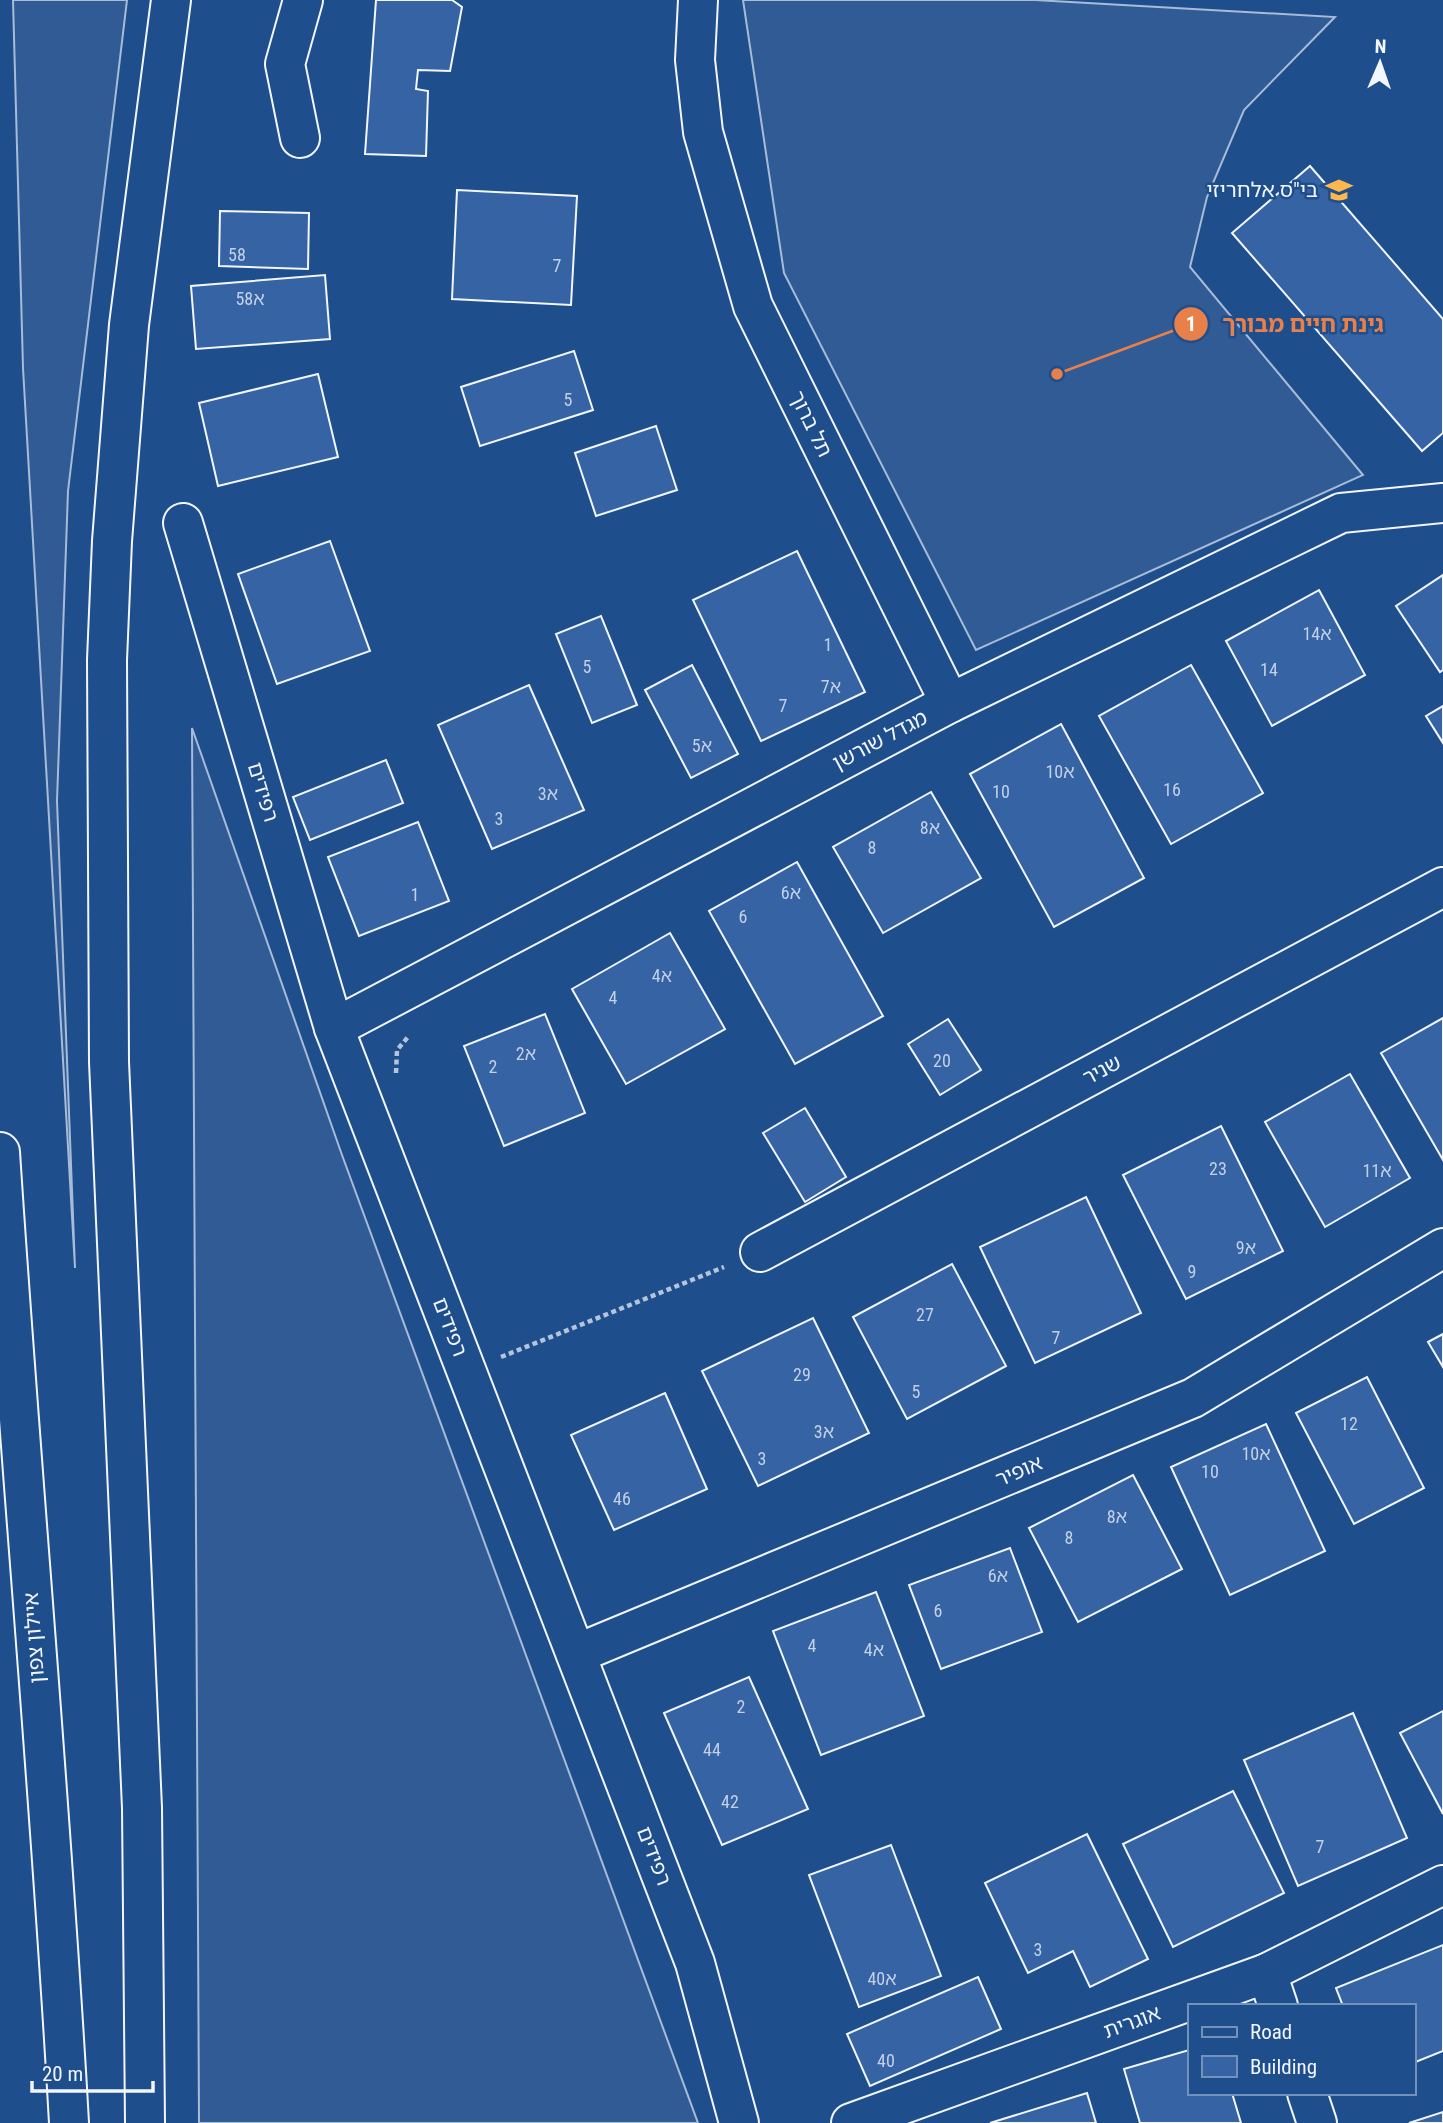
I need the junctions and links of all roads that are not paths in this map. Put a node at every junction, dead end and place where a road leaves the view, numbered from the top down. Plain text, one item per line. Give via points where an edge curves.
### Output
1 (171, 0) edge
2 (303, 0) edge
3 (698, 0) edge
4 (300, 138) dead end
5 (1443, 503) edge
6 (183, 523) dead end
7 (950, 703) junction
8 (1443, 887) edge
9 (334, 1028) junction
10 (0, 1152) edge
11 (1443, 1248) edge
12 (760, 1252) road end
13 (576, 1654) junction
14 (1443, 1885) edge
15 (1273, 1989) edge
16 (1226, 2004) edge
17 (1188, 2016) edge
18 (1308, 2095) edge
19 (69, 2123) edge
20 (145, 2123) edge
21 (739, 2123) edge
22 (850, 2123) edge
23 (1317, 2123) edge

1 - 20 main road via 129,325 107,660 109,1050 142,1808
2 - 4 main road via 285,64
3 - 7 main road, תל ברוך via 695,60 703,132 753,306
5 - 7 main road, מגדל שורשן via 1342,513
6 - 9 main road, רפידים
7 - 9 main road, מגדל שורשן
8 - 12 main road, שניר
9 - 13 main road, רפידים
10 - 19 main road, איילון צפון
11 - 13 main road, אופיר via 1193,1398
13 - 21 main road, רפידים via 695,1963
14 - 15 main road, אוגרית
15 - 16 main road, אוגרית
17 - 22 main road, אוגרית
18 - 23 main road

